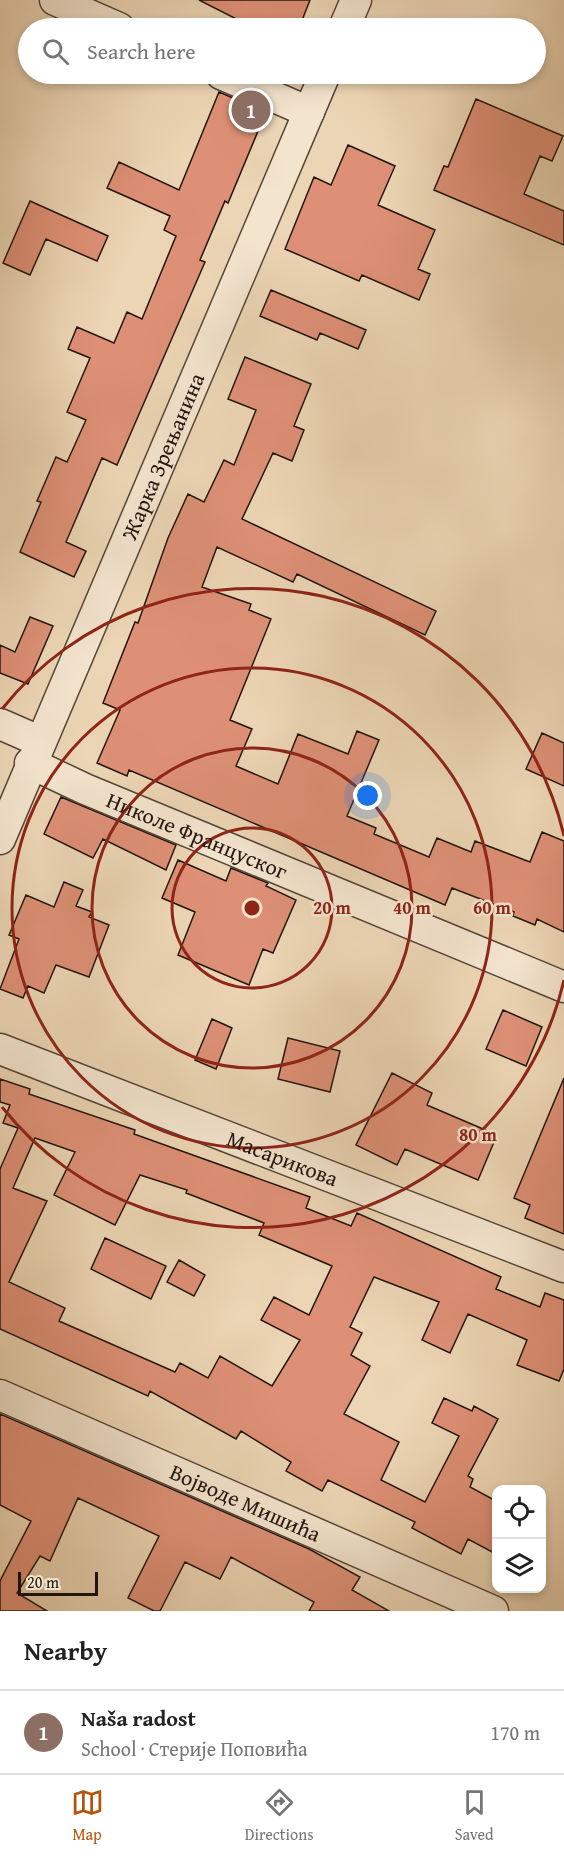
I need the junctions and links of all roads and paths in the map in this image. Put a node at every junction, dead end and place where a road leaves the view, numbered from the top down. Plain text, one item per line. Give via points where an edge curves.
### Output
1 (55, 0) edge
2 (356, 0) edge
3 (96, 18) edge
4 (348, 18) edge
5 (244, 84) edge
6 (321, 84) edge
7 (309, 112) junction
8 (0, 724) edge
9 (35, 752) junction
10 (0, 839) edge
11 (564, 987) edge
12 (0, 1049) edge
13 (564, 1267) edge
14 (0, 1395) edge
15 (493, 1611) edge

1 - 3 street
2 - 4 street
5 - 7 street
6 - 7 street, Жарка Зрењанина
7 - 9 street, Жарка Зрењанина
8 - 9 street, Николе Француског
9 - 10 street, Жарка Зрењанина
9 - 11 street, Николе Француског via 85,789
12 - 13 street, Масарикова
14 - 15 street, Војводе Мишића

